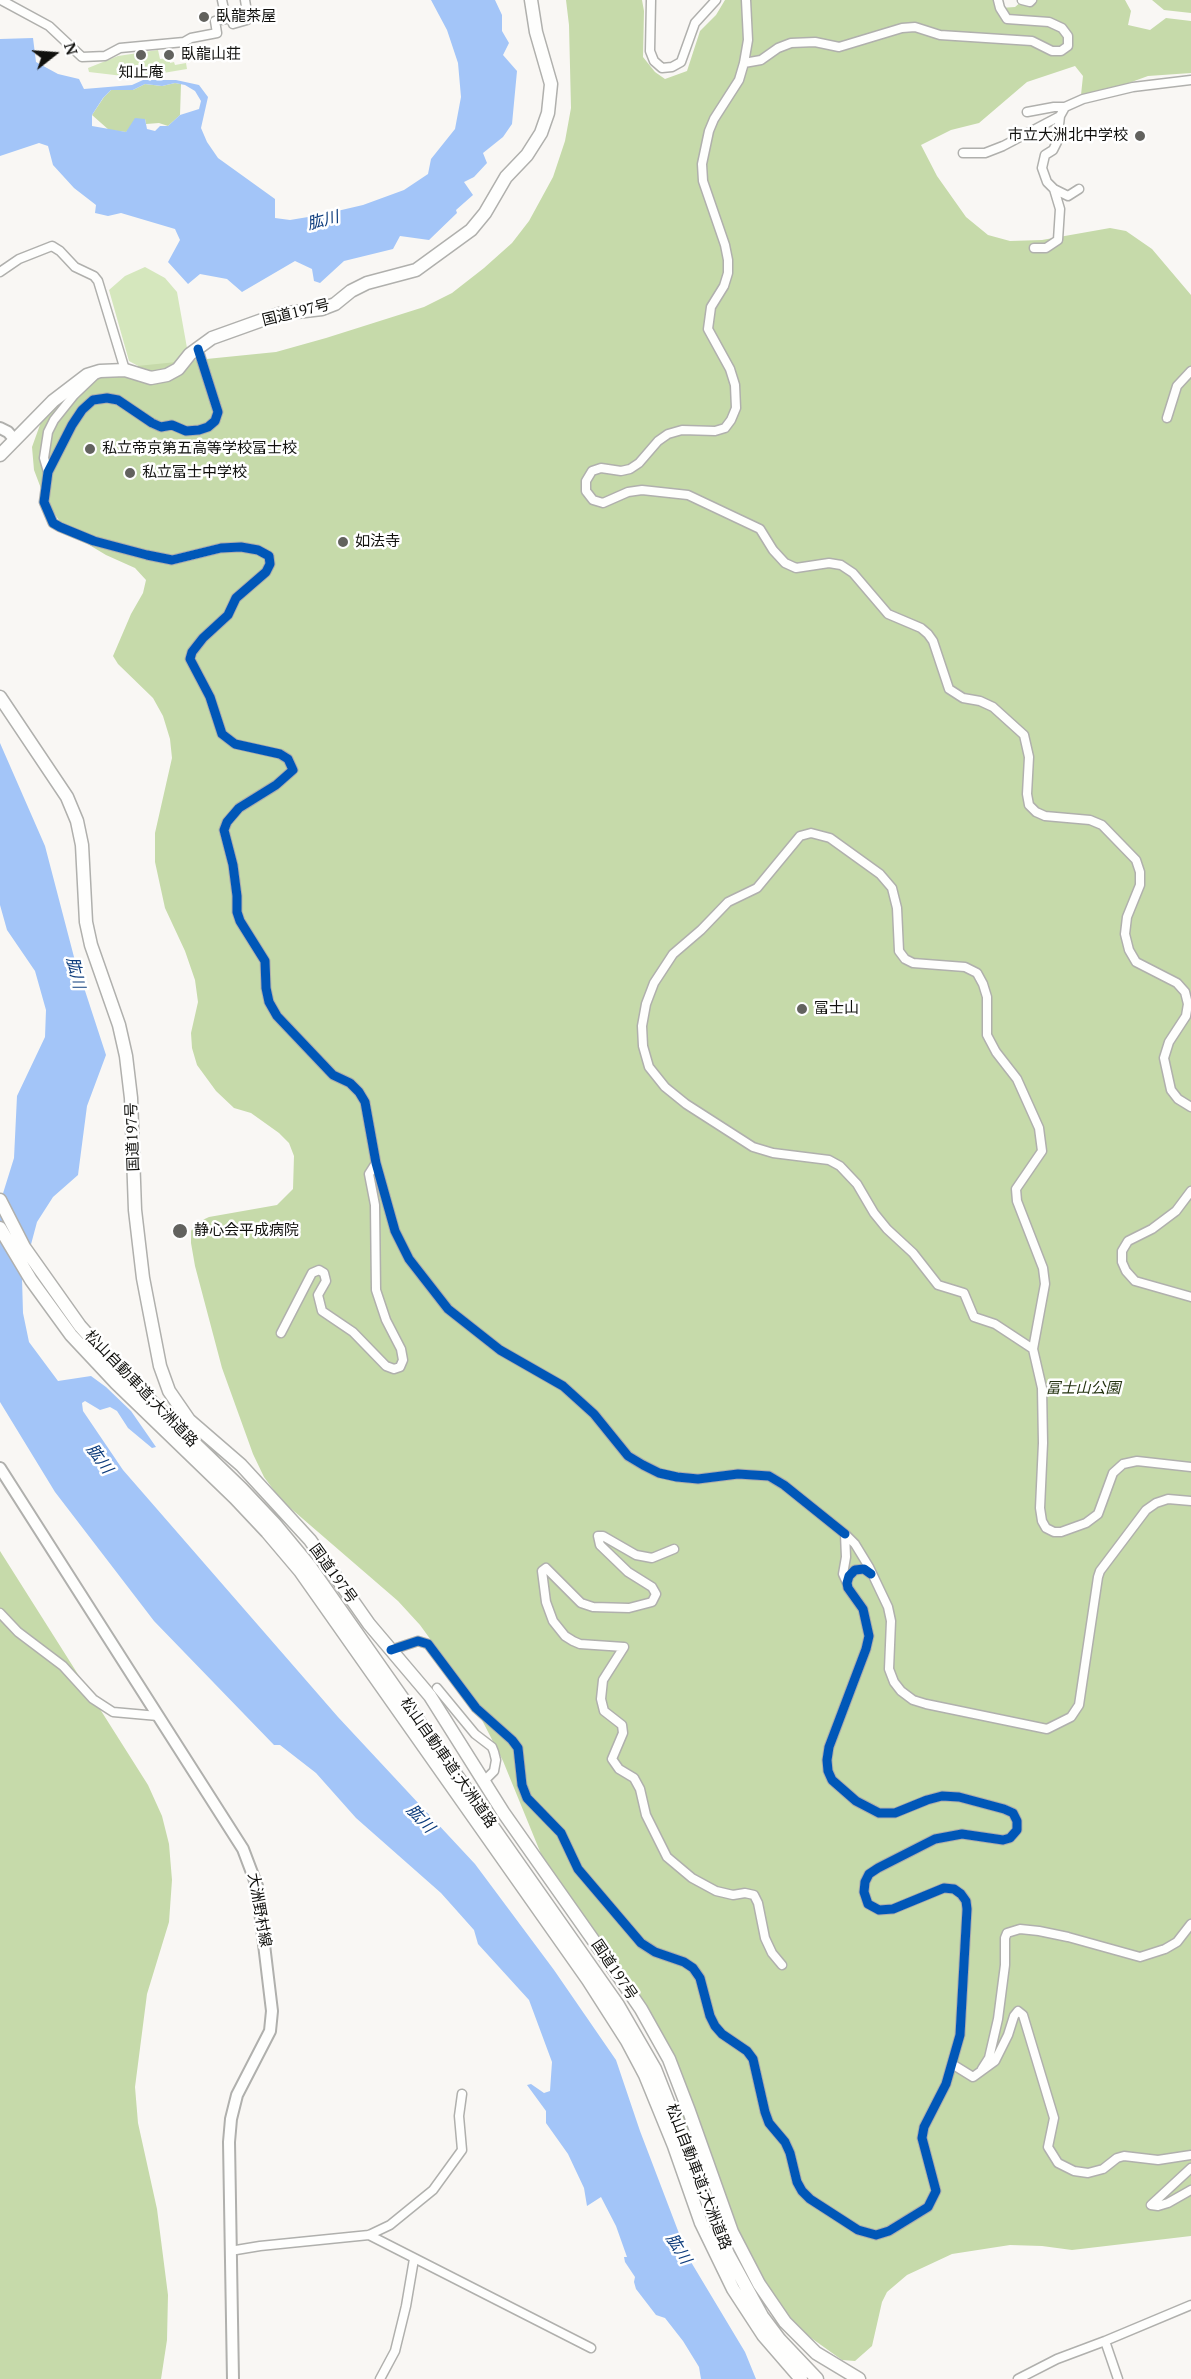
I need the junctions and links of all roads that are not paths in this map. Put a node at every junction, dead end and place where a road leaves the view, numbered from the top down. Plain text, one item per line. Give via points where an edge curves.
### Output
1 (2, 0) edge
2 (222, 0) edge
3 (245, 0) edge
4 (531, 0) edge
5 (651, 0) edge
6 (716, 0) edge
7 (746, 0) edge
8 (998, 0) edge
9 (1022, 0) edge
10 (1032, 0) edge
11 (233, 24) dead end
12 (744, 63) junction
13 (1191, 80) edge
14 (1065, 108) junction
15 (1028, 112) dead end
16 (1060, 116) junction
17 (963, 153) dead end
18 (1054, 189) junction
19 (1079, 189) dead end
20 (1034, 248) dead end
21 (0, 272) edge
22 (198, 350) junction
23 (124, 370) junction
24 (100, 371) junction
25 (1191, 371) edge
26 (1167, 418) dead end
27 (0, 428) edge
28 (15, 440) junction
29 (0, 455) edge
30 (48, 472) junction
31 (0, 697) edge
32 (1191, 1107) edge
33 (376, 1163) junction
34 (1191, 1191) edge
35 (0, 1200) edge
36 (0, 1228) edge
37 (1191, 1297) edge
38 (281, 1333) dead end
39 (1033, 1349) junction
40 (119, 1378) junction
41 (1191, 1467) edge
42 (0, 1468) edge
43 (1191, 1501) edge
44 (845, 1534) junction
45 (674, 1550) dead end
46 (871, 1574) junction
47 (847, 1582) junction
48 (0, 1613) edge
49 (391, 1650) junction
50 (437, 1688) dead end
51 (158, 1716) junction
52 (484, 1780) junction
53 (1191, 1924) edge
54 (782, 1965) dead end
55 (952, 2064) junction
56 (981, 2073) junction
57 (462, 2094) dead end
58 (1191, 2155) edge
59 (1191, 2168) edge
60 (1191, 2190) edge
61 (369, 2235) junction
62 (230, 2252) junction
63 (414, 2259) junction
64 (1191, 2305) edge
65 (780, 2340) junction
66 (1105, 2342) junction
67 (591, 2348) dead end
68 (233, 2379) edge
69 (380, 2379) edge
70 (801, 2379) edge
71 (817, 2379) edge
72 (827, 2379) edge
73 (859, 2379) edge
74 (1018, 2379) edge
75 (1118, 2379) edge

1 - 2 street via 49,26 82,57 105,56 120,48 184,42 217,33 215,21 226,19
3 - 11 street via 248,18
4 - 22 highway, 国道197号 via 551,84 548,112 542,133 506,177 471,230 416,270 367,283 322,309 279,314 212,338
5 - 6 street via 650,51 654,62 662,68 681,62 695,23
7 - 12 street via 748,40
8 - 12 street via 1007,19 1048,22 1062,28 1068,36 1068,46 1052,51 1032,42 940,35 915,27 839,47 791,43 761,60
9 - 10 street
12 - 32 street via 739,80 709,131 702,164 703,181 728,260 728,273 711,307 708,329 730,369 736,408 725,428 668,434 630,469 592,471 586,491 593,500 603,503 642,490 688,495 760,528 785,563 796,568 841,565 853,573 888,614 928,634 949,689 963,698 993,707 1024,735 1029,756 1029,805 1045,816 1090,820 1102,825 1136,860 1140,885 1127,917 1125,934 1136,962 1177,983 1185,992 1186,1016 1164,1058 1171,1090
13 - 14 street via 1133,87 1083,99
14 - 15 street
14 - 16 street
16 - 17 street via 985,153
16 - 18 street via 1057,142 1045,155 1042,168
18 - 19 street via 1068,196
18 - 20 street via 1060,209 1058,240 1046,248
21 - 23 street via 19,259 52,246 75,267 94,276
22 - 23 highway, 国道197号 via 167,375 151,378
22 - 30 street via 218,412 208,427 186,431 172,425 161,427 118,400 93,400 72,425
23 - 24 highway, 国道197号
24 - 28 highway, 国道197号 via 72,386
24 - 30 street via 54,420 44,458
25 - 26 street via 1177,386
27 - 28 main road
28 - 29 highway, 国道197号
30 - 33 street via 44,502 53,523 94,541 172,560 241,547 269,556 266,572 236,598 228,615 203,638 190,659 210,697 222,734 236,744 280,754 288,759 293,770 239,808 227,822 224,830 233,865 237,912 265,961 269,1002 277,1016 333,1075 360,1092
31 - 49 highway, 国道197号 via 67,797 77,821 86,922 126,1056 143,1278 160,1366 169,1391 189,1420 240,1465 310,1540
33 - 38 street via 369,1174 375,1205 376,1290 401,1349 400,1367 386,1366 352,1332 321,1311 318,1295 326,1281 324,1273 318,1270 312,1273
33 - 44 street via 395,1231 409,1259 448,1309 500,1350 563,1386 594,1414 628,1456 677,1478 769,1476
34 - 37 street via 1176,1211 1128,1241 1122,1251 1122,1262 1135,1281
35 - 40 highway, 松山自動車道;大洲道路 via 59,1299
36 - 40 highway, 松山自動車道;大洲道路 via 71,1335
39 - 39 street via 995,1324 974,1317 964,1293 938,1285 874,1214 857,1184 840,1166 829,1160 753,1147 665,1088 649,1066 642,1026 646,1004 673,954 728,902 757,888 800,836 811,833 830,838 880,874 892,888 899,951 905,959 965,967 977,974 983,984 990,1044 1017,1079 1039,1128 1042,1146 1038,1159 1016,1189 1045,1284
39 - 41 street via 1042,1388 1041,1508 1046,1528 1061,1532 1098,1514 1113,1473 1123,1464 1137,1461
40 - 65 highway, 松山自動車道;大洲道路 via 242,1489 309,1565 618,2005 655,2069 728,2254
40 - 70 highway, 松山自動車道;大洲道路 via 300,1571 588,1980 645,2075 701,2223 728,2280 756,2325
42 - 51 main road, 大洲野村線
43 - 46 street via 1168,1499 1146,1510 1101,1570 1079,1705 1071,1717 1047,1729 926,1704 901,1691 889,1669 888,1607
44 - 46 street
44 - 47 street via 843,1574
45 - 54 street via 652,1558 636,1555 597,1536 600,1545 628,1572 652,1587 656,1594 652,1602 629,1608 593,1607 581,1603 546,1568 542,1571 546,1602 553,1621 573,1641 624,1647 603,1680 603,1711 622,1725 623,1733 612,1759 640,1788 646,1815 667,1857 692,1878 716,1891 754,1895 765,1938
46 - 47 street via 864,1569 855,1570
47 - 55 street via 863,1609 869,1636 829,1747 828,1772 832,1780 856,1801 879,1813 895,1813 942,1796 1004,1809 1013,1813 1017,1821 1017,1830 1003,1840 962,1834 935,1839 878,1868 865,1882 868,1904 879,1910 893,1909 944,1888 954,1889 966,1901 962,2018
48 - 51 street via 63,1666 93,1699 113,1712
49 - 52 highway, 国道197号 via 430,1696
49 - 55 street via 418,1641 428,1644 476,1708 518,1748 527,1798 561,1833 578,1869 641,1943 693,1968 715,2026 753,2059 769,2123 785,2142 797,2182 810,2199 858,2230 876,2235 928,2207 936,2191 922,2138
50 - 52 street via 475,1734 492,1747 494,1771
51 - 62 main road, 大洲野村線 via 243,1849 261,1909 272,2011 270,2031 237,2095 231,2119
52 - 73 highway, 国道197号 via 628,1990 669,2059 732,2232 759,2284 784,2322 816,2353
53 - 56 street via 1177,1942 1140,1957 1039,1931 1020,1929 1007,1933 998,2019 989,2058
55 - 56 street via 973,2077
56 - 58 street via 995,2061 1018,2011 1023,2015 1054,2118 1048,2147 1058,2163 1088,2173 1124,2156 1158,2160
57 - 61 street via 462,2150 453,2165 417,2204
59 - 60 street via 1151,2205 1158,2206
61 - 62 street
61 - 63 street
62 - 68 main road, 大洲野村線
63 - 67 street
63 - 69 street via 395,2351
64 - 66 street
65 - 71 highway, 松山自動車道;大洲道路
65 - 72 highway
66 - 74 street via 1057,2359
66 - 75 street

